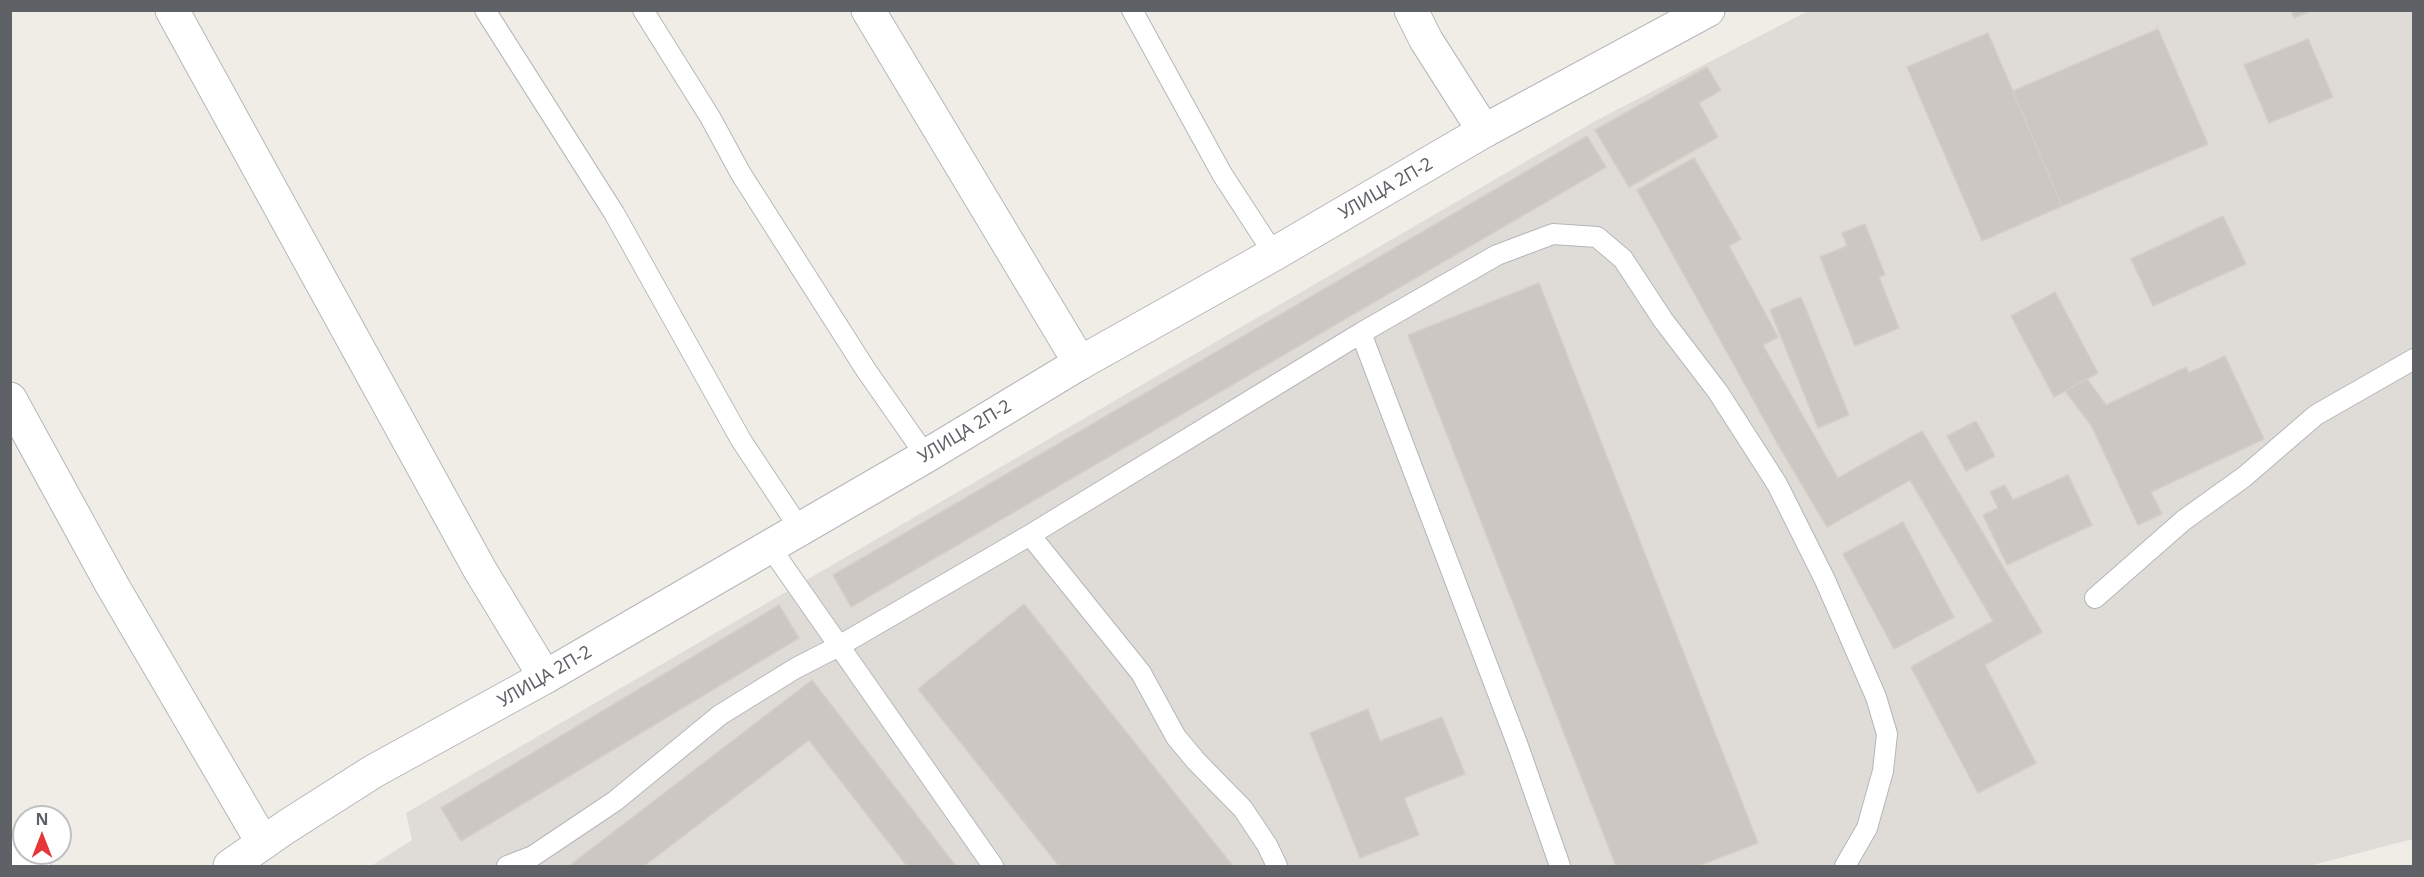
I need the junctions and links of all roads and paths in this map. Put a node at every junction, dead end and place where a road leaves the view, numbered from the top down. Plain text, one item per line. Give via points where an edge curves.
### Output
1 (172, 10) edge
2 (485, 10) edge
3 (643, 10) edge
4 (868, 10) edge
5 (1132, 10) edge
6 (1411, 10) edge
7 (1708, 10) edge
8 (1484, 131) junction
9 (1274, 254) junction
10 (1361, 333) junction
11 (2414, 358) edge
12 (1080, 363) junction
13 (10, 399) edge
14 (926, 456) junction
15 (800, 529) junction
16 (1030, 535) junction
17 (770, 547) junction
18 (2095, 598) dead end
19 (839, 646) junction
20 (545, 677) junction
21 (263, 843) junction
22 (10, 854) edge
23 (535, 861) edge
24 (988, 865) edge
25 (34, 867) edge
26 (230, 867) edge
27 (507, 867) edge
28 (1277, 867) edge
29 (1560, 867) edge
30 (1845, 867) edge

1 - 20 street via 480,570
2 - 15 lane via 614,213 741,440
3 - 14 lane via 741,174
4 - 12 street
5 - 9 lane via 1222,174
6 - 8 street
7 - 8 street, УЛИЦА 2П-2
8 - 9 street, УЛИЦА 2П-2
9 - 12 street, УЛИЦА 2П-2
10 - 16 lane
10 - 29 lane
10 - 30 lane via 1497,255 1552,234 1597,237 1623,259 1663,321 1718,392 1777,484 1825,580 1876,697 1887,734 1883,771 1867,828
11 - 18 lane via 2316,416 2244,477 2184,520
12 - 14 street, УЛИЦА 2П-2
13 - 21 street via 112,585
14 - 15 street, УЛИЦА 2П-2
15 - 17 street, УЛИЦА 2П-2
16 - 19 lane
16 - 28 lane via 1142,673 1176,737 1243,809 1267,844
17 - 19 lane
17 - 20 street, УЛИЦА 2П-2
19 - 23 lane via 720,715
19 - 24 lane
20 - 21 street, УЛИЦА 2П-2 via 374,771
21 - 26 street, УЛИЦА 2П-2
22 - 25 street
23 - 27 lane

